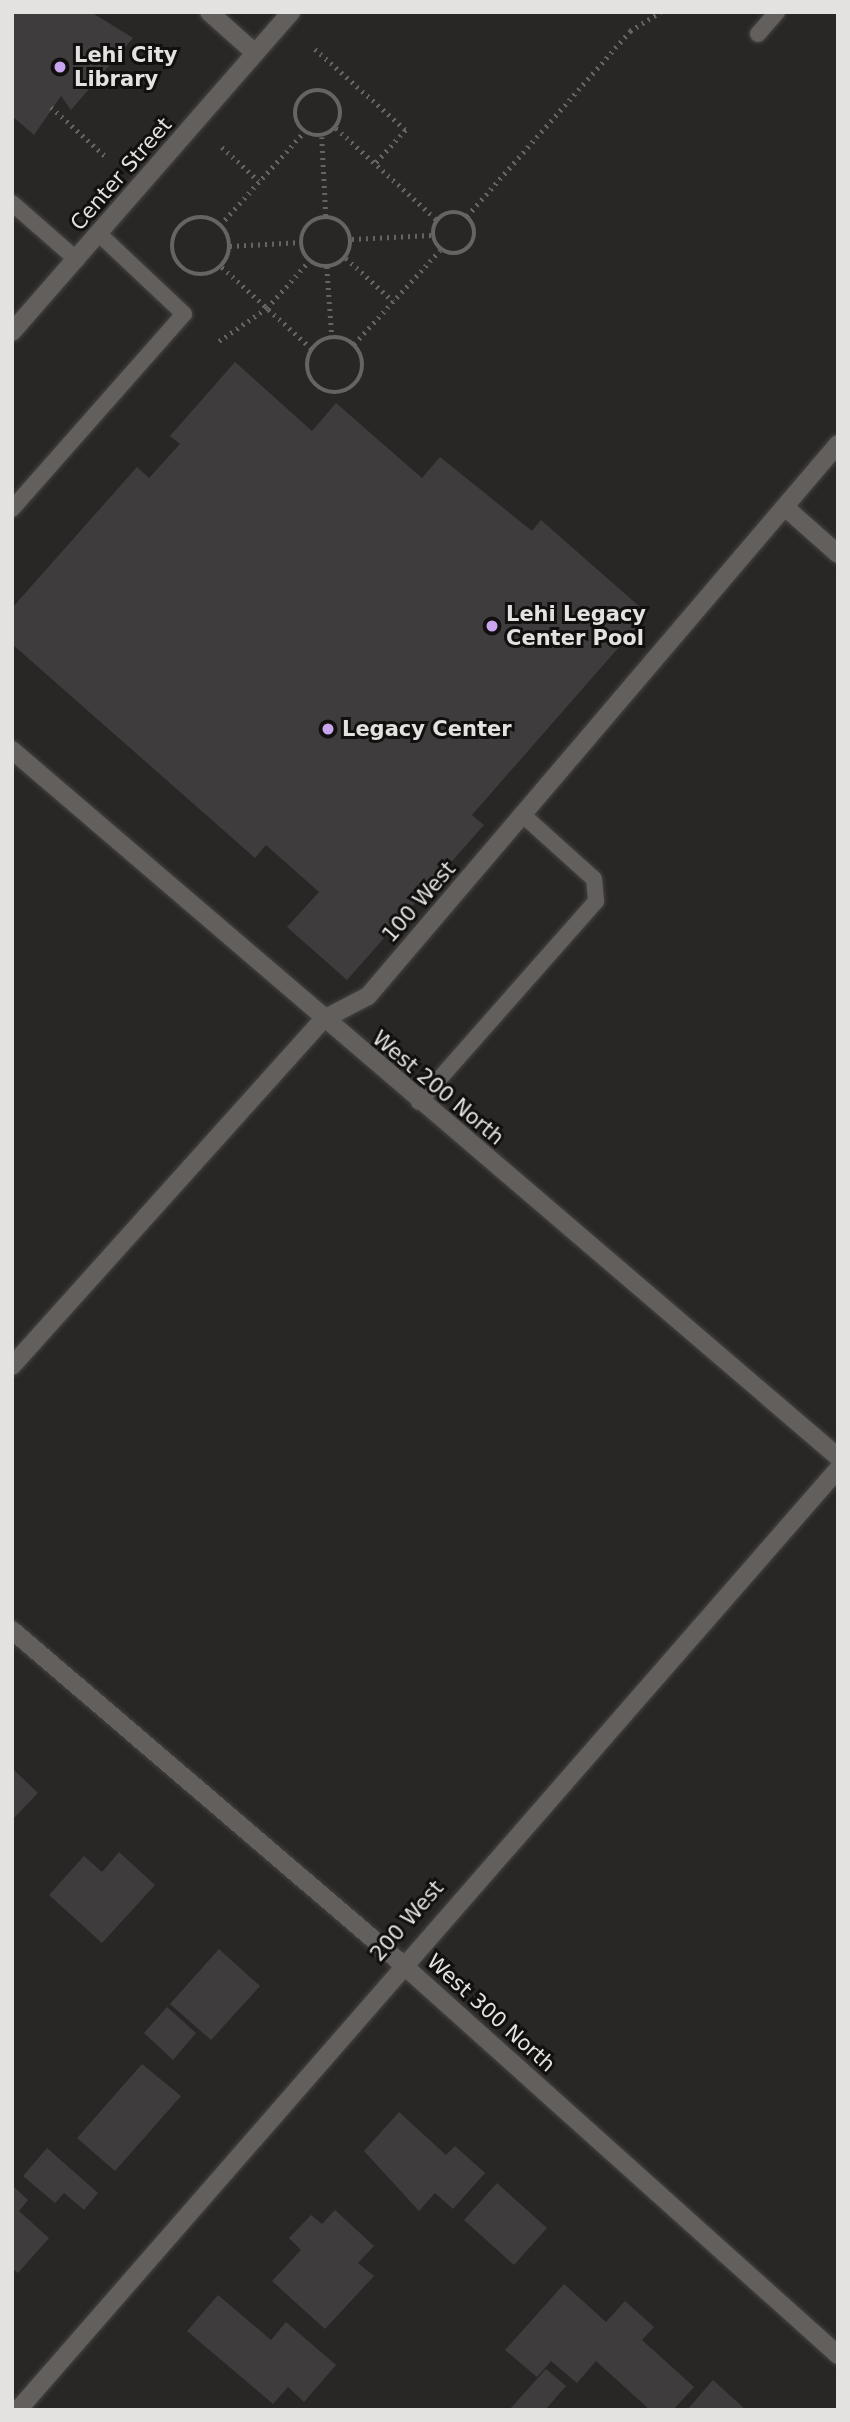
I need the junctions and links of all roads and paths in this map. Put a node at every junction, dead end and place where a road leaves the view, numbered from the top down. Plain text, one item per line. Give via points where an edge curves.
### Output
1 (209, 12) edge
2 (291, 12) edge
3 (661, 12) edge
4 (777, 12) edge
5 (758, 34) dead end
6 (315, 48) dead end
7 (255, 53) junction
8 (51, 107) dead end
9 (336, 128) junction
10 (304, 132) junction
11 (322, 137) junction
12 (222, 147) dead end
13 (105, 156) dead end
14 (375, 164) junction
15 (259, 181) junction
16 (12, 203) edge
17 (326, 216) junction
18 (467, 216) junction
19 (437, 220) junction
20 (220, 225) junction
21 (99, 234) junction
22 (432, 235) junction
23 (352, 239) junction
24 (301, 242) junction
25 (230, 246) junction
26 (440, 250) junction
27 (346, 258) junction
28 (77, 260) junction
29 (310, 260) junction
30 (222, 267) junction
31 (327, 267) junction
32 (393, 301) junction
33 (267, 308) junction
34 (12, 332) edge
35 (332, 337) junction
36 (219, 341) dead end
37 (354, 344) junction
38 (312, 349) junction
39 (838, 444) edge
40 (12, 509) edge
41 (786, 509) junction
42 (838, 554) edge
43 (12, 750) edge
44 (523, 815) junction
45 (322, 1020) junction
46 (419, 1102) junction
47 (12, 1366) edge
48 (838, 1457) edge
49 (838, 1469) edge
50 (12, 1630) edge
51 (401, 1963) junction
52 (838, 2355) edge
53 (18, 2410) edge

1 - 7 street
2 - 7 street, Center Street
3 - 18 path via 630,31
4 - 5 lane
6 - 14 path via 406,130
7 - 21 street, Center Street
8 - 13 path
9 - 10 path via 342,113 336,99 315,90 301,97 294,111
9 - 11 path
9 - 14 path
10 - 11 path
10 - 15 path
11 - 17 path
12 - 15 path
14 - 19 path
15 - 20 path
16 - 28 lane
17 - 23 path via 340,220
17 - 24 path via 311,222
18 - 19 path via 454,211
18 - 26 path via 475,234 470,247 458,253
19 - 22 path
20 - 25 path
20 - 30 path via 194,219 178,230 173,248 179,265 195,275
21 - 28 street, Center Street
21 - 40 lane via 184,314
22 - 23 path
22 - 26 path
23 - 27 path
24 - 25 path
24 - 29 path
25 - 30 path
26 - 32 path
27 - 31 path
27 - 32 path
28 - 34 street, Center Street
29 - 31 path
29 - 33 path
30 - 33 path
31 - 35 path
32 - 37 path
33 - 36 path
33 - 38 path
35 - 37 path
35 - 38 path
37 - 38 path via 363,360 360,377 339,393 321,389 310,375
39 - 41 street, 100 West
41 - 42 street
41 - 44 street, 100 West
43 - 45 street, West 200 North
44 - 45 street, 100 West via 368,996
44 - 46 lane via 594,879 596,901
45 - 46 street, West 200 North
45 - 47 street, 100 West
46 - 48 street, West 200 North
49 - 51 street, 200 West
50 - 51 street, West 300 North
51 - 52 street, West 300 North
51 - 53 street, 200 West

